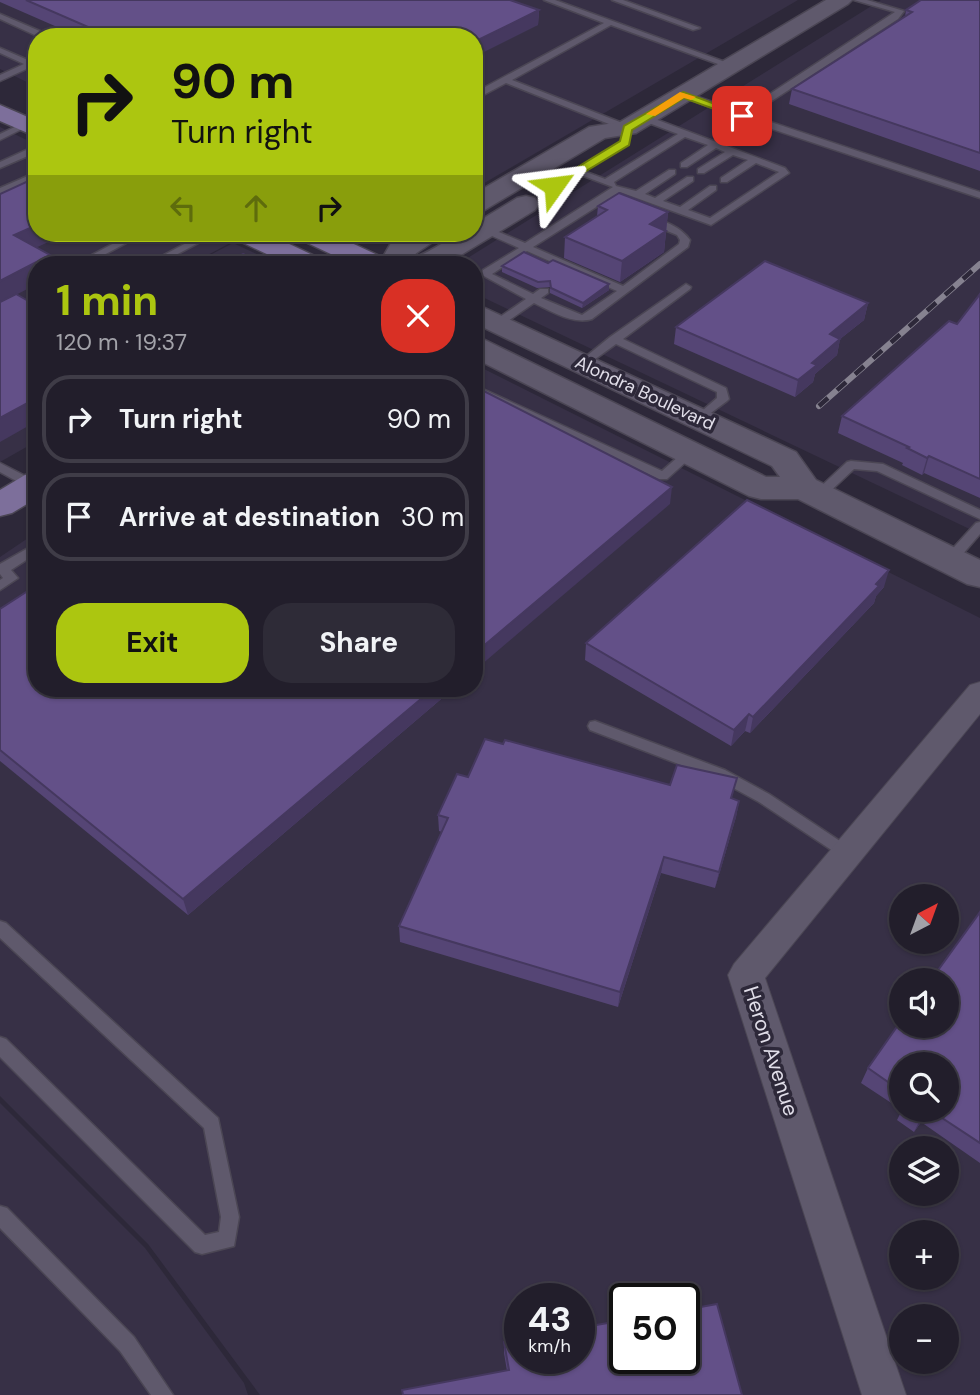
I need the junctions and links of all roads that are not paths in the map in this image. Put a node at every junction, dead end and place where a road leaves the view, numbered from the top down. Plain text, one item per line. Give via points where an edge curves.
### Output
1 (548, 0) edge
2 (615, 0) edge
3 (841, 0) edge
4 (858, 0) edge
5 (902, 0) edge
6 (890, 7) junction
7 (0, 16) edge
8 (610, 23) junction
9 (696, 28) dead end
10 (28, 29) edge
11 (0, 50) edge
12 (28, 63) edge
13 (732, 66) junction
14 (28, 68) edge
15 (0, 78) edge
16 (506, 80) junction
17 (0, 84) edge
18 (483, 92) edge
19 (683, 94) junction
20 (24, 96) dead end
21 (0, 112) edge
22 (742, 116) junction
23 (636, 123) junction
24 (28, 126) edge
25 (28, 129) edge
26 (685, 133) junction
27 (0, 137) edge
28 (715, 145) junction
29 (732, 151) junction
30 (28, 152) edge
31 (755, 160) junction
32 (0, 165) edge
33 (684, 165) dead end
34 (578, 172) junction
35 (672, 172) dead end
36 (701, 172) dead end
37 (28, 179) edge
38 (690, 179) dead end
39 (724, 180) dead end
40 (606, 183) junction
41 (619, 188) junction
42 (713, 188) dead end
43 (0, 191) edge
44 (637, 195) junction
45 (980, 195) edge
46 (601, 200) junction
47 (656, 202) junction
48 (612, 204) edge
49 (680, 212) junction
50 (483, 214) edge
51 (635, 214) edge
52 (483, 215) edge
53 (483, 220) edge
54 (123, 242) edge
55 (195, 242) edge
56 (264, 242) edge
57 (328, 242) edge
58 (413, 242) edge
59 (452, 242) edge
60 (524, 247) junction
61 (95, 256) edge
62 (167, 256) edge
63 (292, 256) edge
64 (357, 256) edge
65 (397, 256) edge
66 (437, 256) edge
67 (556, 261) junction
68 (546, 268) edge
69 (577, 270) junction
70 (566, 277) edge
71 (598, 279) junction
72 (524, 282) edge
73 (587, 286) edge
74 (686, 287) dead end
75 (514, 288) junction
76 (624, 290) junction
77 (544, 291) edge
78 (534, 298) junction
79 (566, 301) edge
80 (28, 305) edge
81 (555, 308) junction
82 (486, 317) edge
83 (0, 319) edge
84 (614, 339) junction
85 (483, 350) edge
86 (583, 363) junction
87 (483, 392) edge
88 (700, 418) junction
89 (691, 452) junction
90 (0, 467) edge
91 (28, 481) edge
92 (28, 488) edge
93 (812, 492) junction
94 (0, 505) edge
95 (980, 515) edge
96 (980, 526) edge
97 (28, 553) edge
98 (965, 567) edge
99 (0, 586) edge
100 (980, 693) edge
101 (595, 726) dead end
102 (847, 853) junction
103 (0, 928) edge
104 (0, 1045) edge
105 (0, 1215) edge
106 (163, 1395) edge
107 (884, 1395) edge

1 - 8 lane
2 - 9 lane
3 - 13 main road
4 - 6 lane
5 - 6 lane
6 - 22 lane via 900,11 895,17
7 - 10 lane
8 - 13 lane
8 - 16 lane
11 - 12 lane
13 - 19 main road
14 - 15 lane
16 - 18 lane
16 - 23 lane
17 - 20 main road
19 - 22 lane
19 - 23 main road
21 - 24 main road
22 - 45 lane
23 - 26 lane
23 - 34 main road via 625,143
23 - 50 main road via 598,132
25 - 27 lane
26 - 28 lane
26 - 40 lane
28 - 29 lane
28 - 33 lane
29 - 31 lane
29 - 36 lane
30 - 32 lane
31 - 39 lane
31 - 49 lane via 784,173 711,222
34 - 40 lane
34 - 52 main road
35 - 44 lane
37 - 43 lane
38 - 47 lane
40 - 41 lane
41 - 44 lane
41 - 46 lane
42 - 49 lane
44 - 47 lane
46 - 48 lane
46 - 60 lane
47 - 49 lane
51 - 76 lane via 680,233 684,245
53 - 60 lane
54 - 61 lane
55 - 62 lane
56 - 63 main road
57 - 64 main road
58 - 65 main road
59 - 66 main road
60 - 67 lane
60 - 75 lane via 487,275
67 - 68 lane
67 - 69 lane
69 - 70 lane
69 - 71 lane
71 - 73 lane
71 - 76 lane
72 - 75 lane
74 - 84 lane
75 - 78 lane
76 - 81 lane via 585,318
77 - 78 lane
78 - 81 lane
78 - 82 lane
79 - 81 lane
80 - 83 lane
82 - 86 main road, Alondra Boulevard
84 - 86 lane
84 - 88 lane via 722,390 723,400
85 - 89 main road, Alondra Boulevard
86 - 88 main road, Alondra Boulevard
87 - 89 lane via 663,476
88 - 93 main road, Alondra Boulevard via 784,459
89 - 93 main road, Alondra Boulevard via 761,488
90 - 91 lane
92 - 94 main road
93 - 95 lane via 851,464 879,467
93 - 98 main road, Alondra Boulevard
96 - 98 lane
97 - 99 lane via 2,569 12,578
100 - 102 street, Heron Avenue
101 - 102 lane via 720,774
102 - 107 street, Heron Avenue via 746,975
103 - 104 lane via 212,1124 230,1217 227,1239 202,1245
105 - 106 lane via 127,1344

